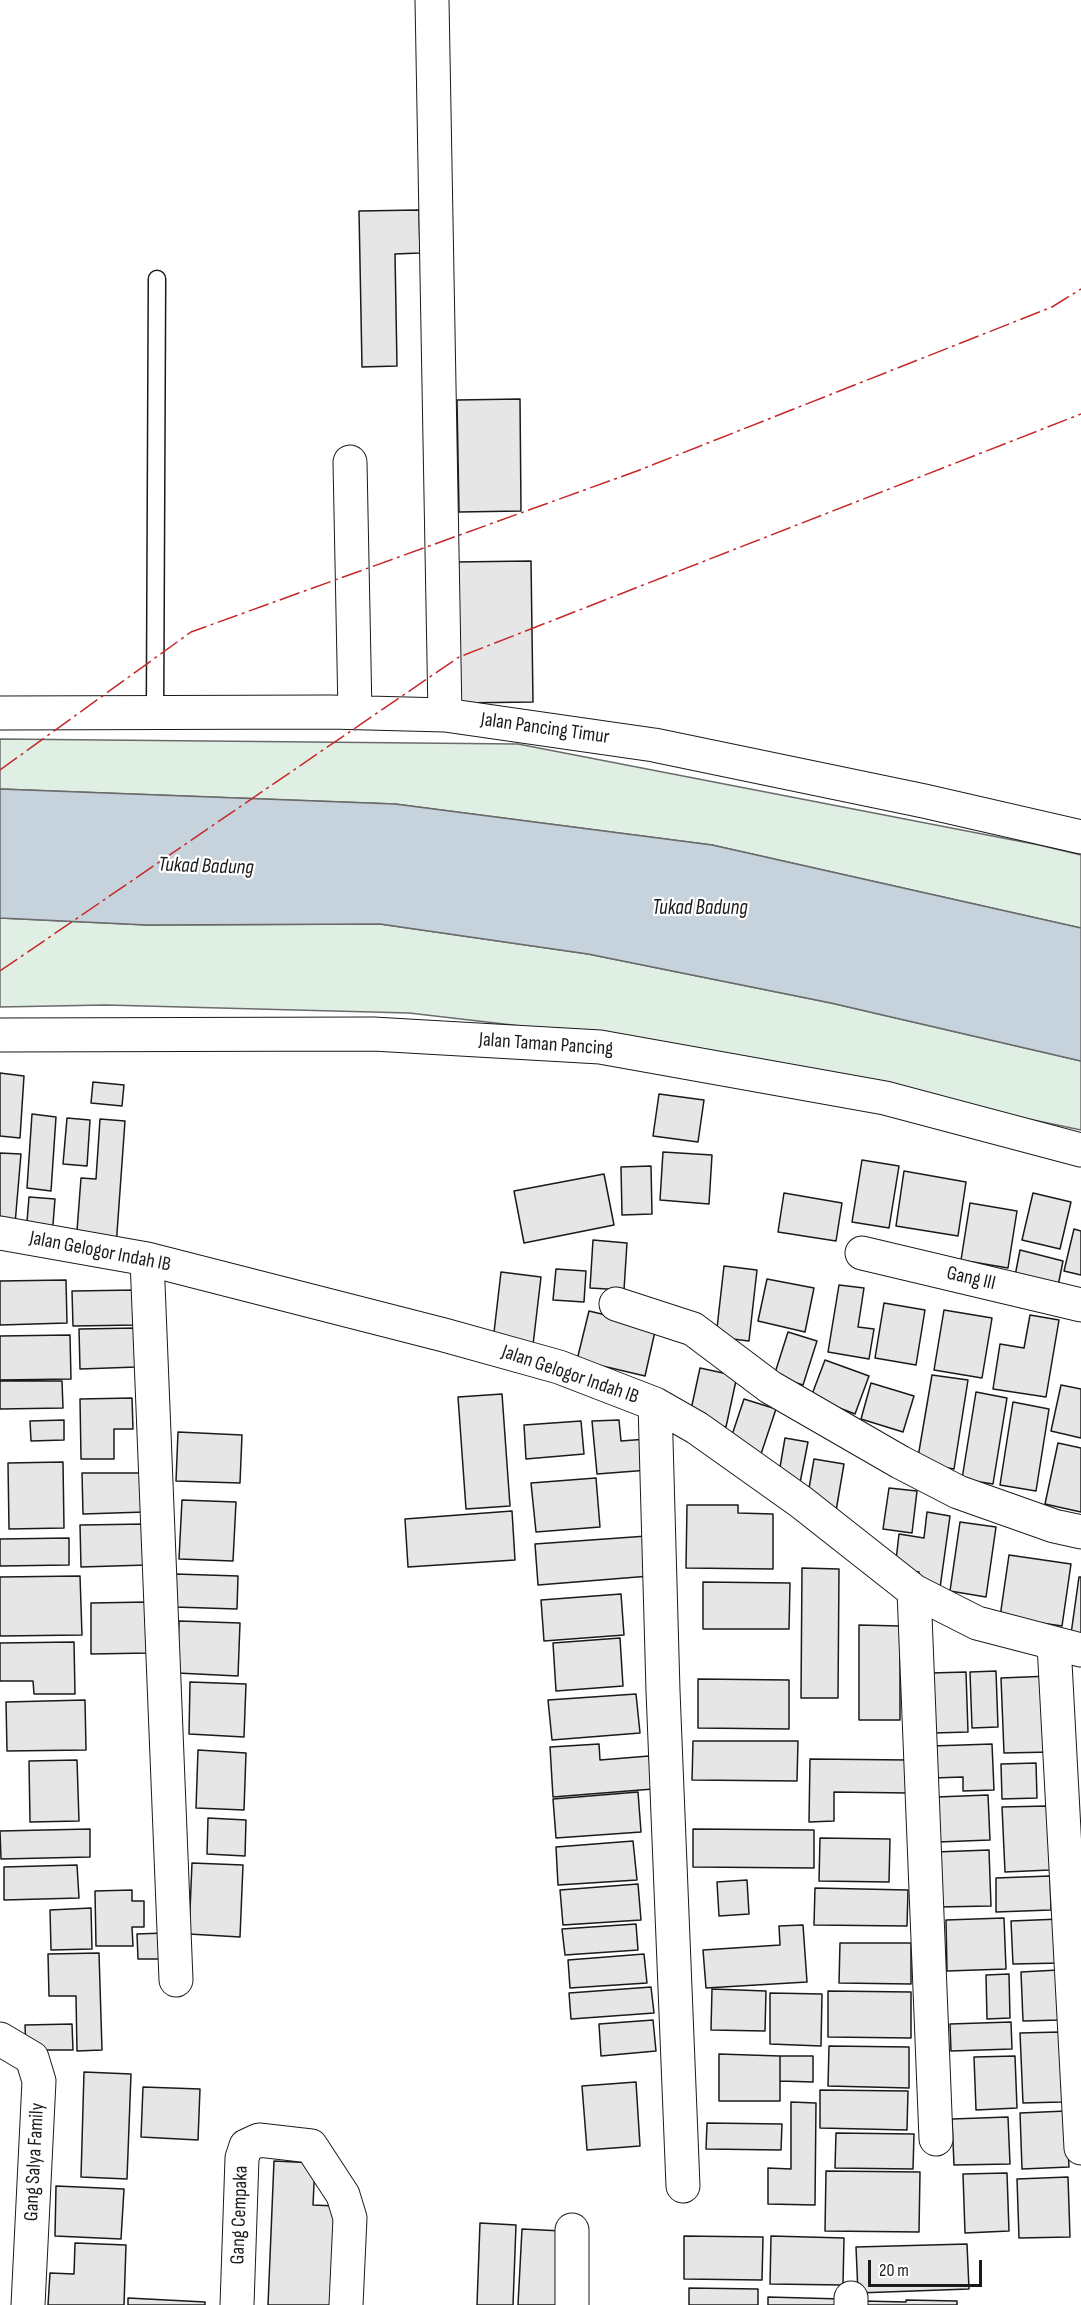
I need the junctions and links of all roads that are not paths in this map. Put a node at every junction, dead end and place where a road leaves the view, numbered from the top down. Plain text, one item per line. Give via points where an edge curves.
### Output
1 (432, 0) edge
2 (158, 279) dead end
3 (350, 462) dead end
4 (0, 713) edge
5 (155, 713) junction
6 (356, 713) junction
7 (445, 715) junction
8 (1081, 837) edge
9 (0, 1035) edge
10 (1081, 1150) edge
11 (0, 1233) edge
12 (862, 1253) dead end
13 (147, 1259) junction
14 (616, 1304) dead end
15 (1081, 1305) edge
16 (655, 1404) junction
17 (1081, 1532) edge
18 (914, 1591) junction
19 (1068, 1647) edge
20 (176, 1980) dead end
21 (0, 2039) edge
22 (936, 2139) dead end
23 (1081, 2148) edge
24 (682, 2186) dead end
25 (572, 2230) dead end
26 (366, 2236) dead end
27 (28, 2305) edge
28 (237, 2305) edge
29 (346, 2305) edge
30 (363, 2305) edge
31 (572, 2305) edge

1 - 7 street
2 - 5 lane
3 - 6 street
4 - 5 street, Jalan Pancing Timur
5 - 6 street, Jalan Pancing Timur
6 - 7 street, Jalan Pancing Timur
7 - 8 street, Jalan Pancing Timur via 654,745
9 - 10 street, Jalan Taman Pancing via 373,1034 600,1047 885,1098
11 - 13 street, Jalan Gelogor Indah IB
12 - 15 street, Gang III
13 - 16 street, Jalan Gelogor Indah IB via 548,1364
13 - 20 street
14 - 17 street via 693,1329 770,1387 958,1492
16 - 18 street, Jalan Gelogor Indah IB via 697,1428 776,1484
16 - 24 street
18 - 19 street, Jalan Gelogor Indah IB via 977,1623
18 - 22 street
19 - 23 street
21 - 27 street, Gang Salya Family via 32,2058 39,2081
25 - 31 street
26 - 30 street
28 - 29 street, Gang Cempaka via 242,2158 246,2146 259,2140 310,2146 343,2195 350,2218

